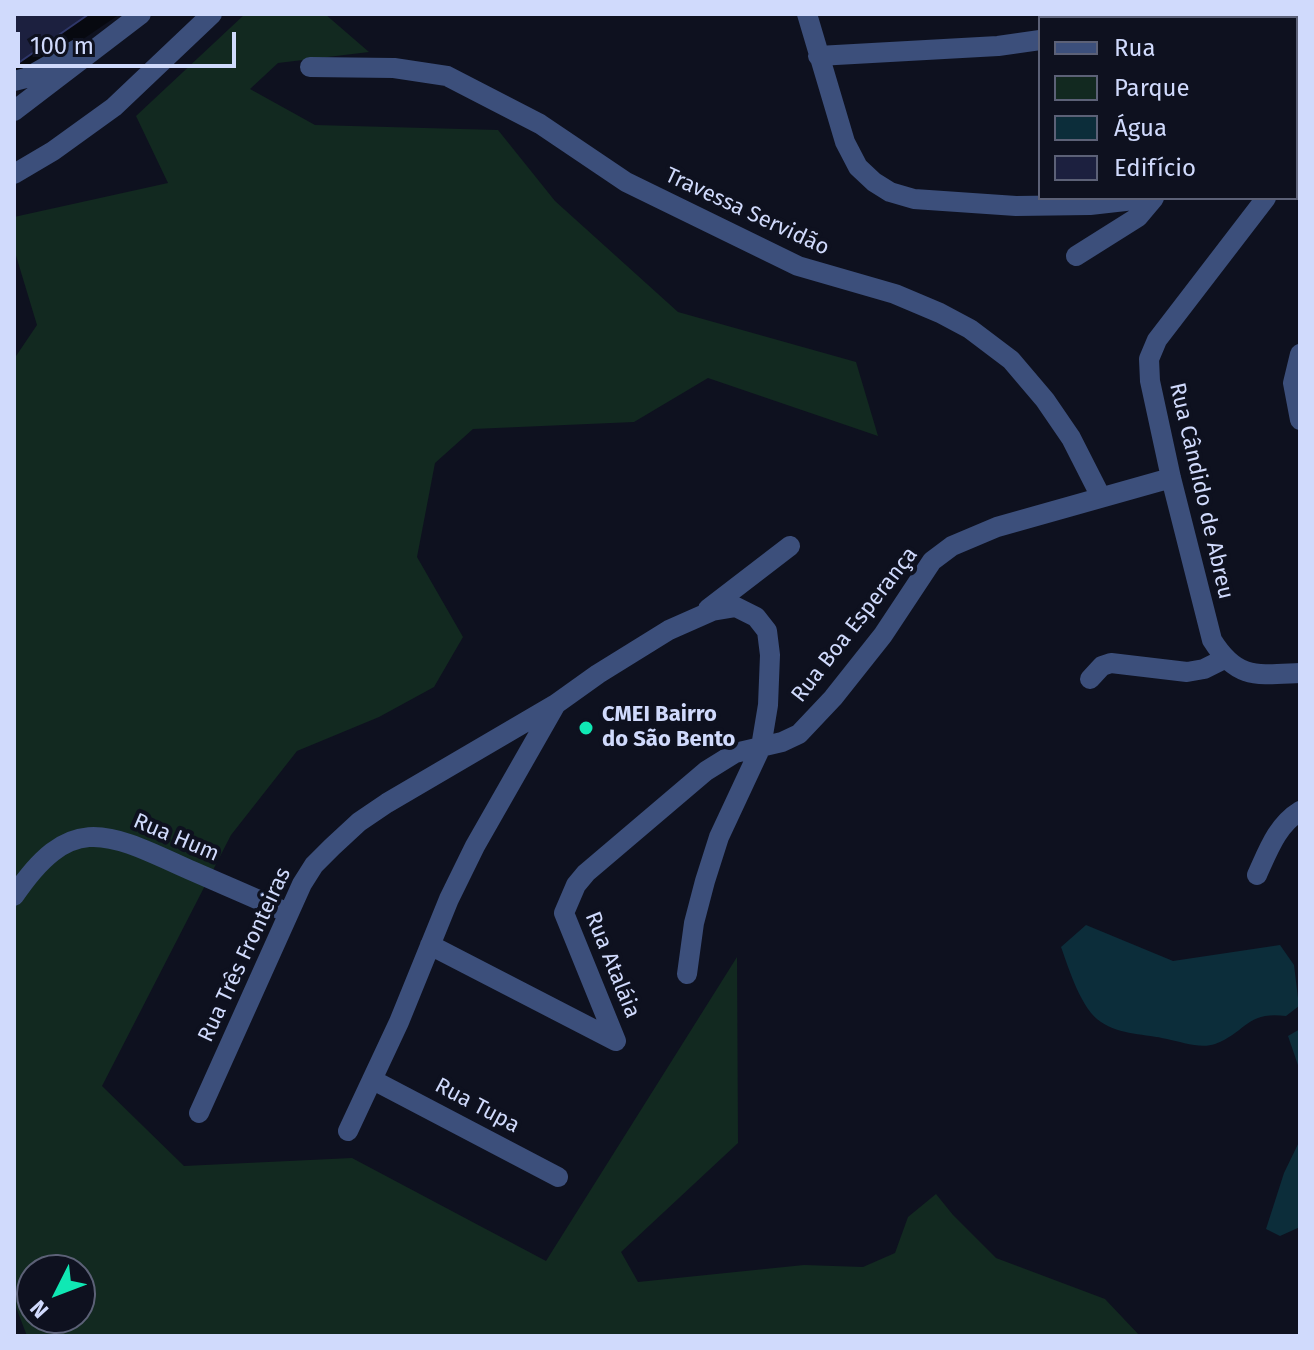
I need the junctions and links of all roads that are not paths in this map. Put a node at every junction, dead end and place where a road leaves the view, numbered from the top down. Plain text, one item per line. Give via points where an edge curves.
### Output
1 (140, 14) edge
2 (212, 14) edge
3 (807, 14) edge
4 (1038, 40) edge
5 (818, 56) junction
6 (310, 67) dead end
7 (14, 81) edge
8 (14, 111) edge
9 (14, 173) edge
10 (1135, 200) edge
11 (1151, 200) edge
12 (1264, 200) edge
13 (1076, 256) dead end
14 (1300, 354) edge
15 (1300, 420) edge
16 (1171, 478) junction
17 (1101, 497) junction
18 (790, 546) dead end
19 (695, 619) junction
20 (1224, 659) junction
21 (1300, 673) edge
22 (1090, 679) dead end
23 (556, 704) junction
24 (761, 747) junction
25 (1300, 811) edge
26 (1257, 875) dead end
27 (14, 896) edge
28 (288, 913) junction
29 (430, 945) junction
30 (687, 974) dead end
31 (373, 1080) junction
32 (199, 1113) dead end
33 (348, 1131) dead end
34 (558, 1177) dead end

1 - 7 street
1 - 8 street
2 - 9 street via 114,107
3 - 5 street
4 - 5 street
5 - 10 street via 858,167 890,192 914,199 1016,206
6 - 17 street, Travessa Servidão via 394,68 447,76 540,124 626,182 798,266 895,294 950,318 1011,360 1045,400
11 - 13 street via 1138,217
12 - 16 street, Rua Cândido de Abreu via 1157,340 1149,359
14 - 15 street via 1293,383
16 - 17 street, Rua Boa Esperança
16 - 20 street, Rua Cândido de Abreu via 1212,640
17 - 24 street, Rua Boa Esperança via 952,546 932,561 883,635 799,734
18 - 19 street
19 - 23 street, Rua Três Fronteiras via 631,652
19 - 24 street, Rua Três Fronteiras via 736,607 756,617 767,631 770,678
20 - 21 street via 1250,673
20 - 22 street via 1187,672 1111,663
23 - 28 street, Rua Três Fronteiras via 359,822 314,865
23 - 29 street, Rua Três Fronteiras via 475,846
24 - 29 street, Rua Ataláia via 735,753 706,771 576,885 564,913 616,1041
24 - 30 street via 719,837 694,923
25 - 26 street via 1272,840
27 - 28 street, Rua Hum via 49,853 102,835
28 - 32 street, Rua Três Fronteiras
29 - 31 street, Rua Três Fronteiras
31 - 33 street, Rua Três Fronteiras
31 - 34 street, Rua Tupa

